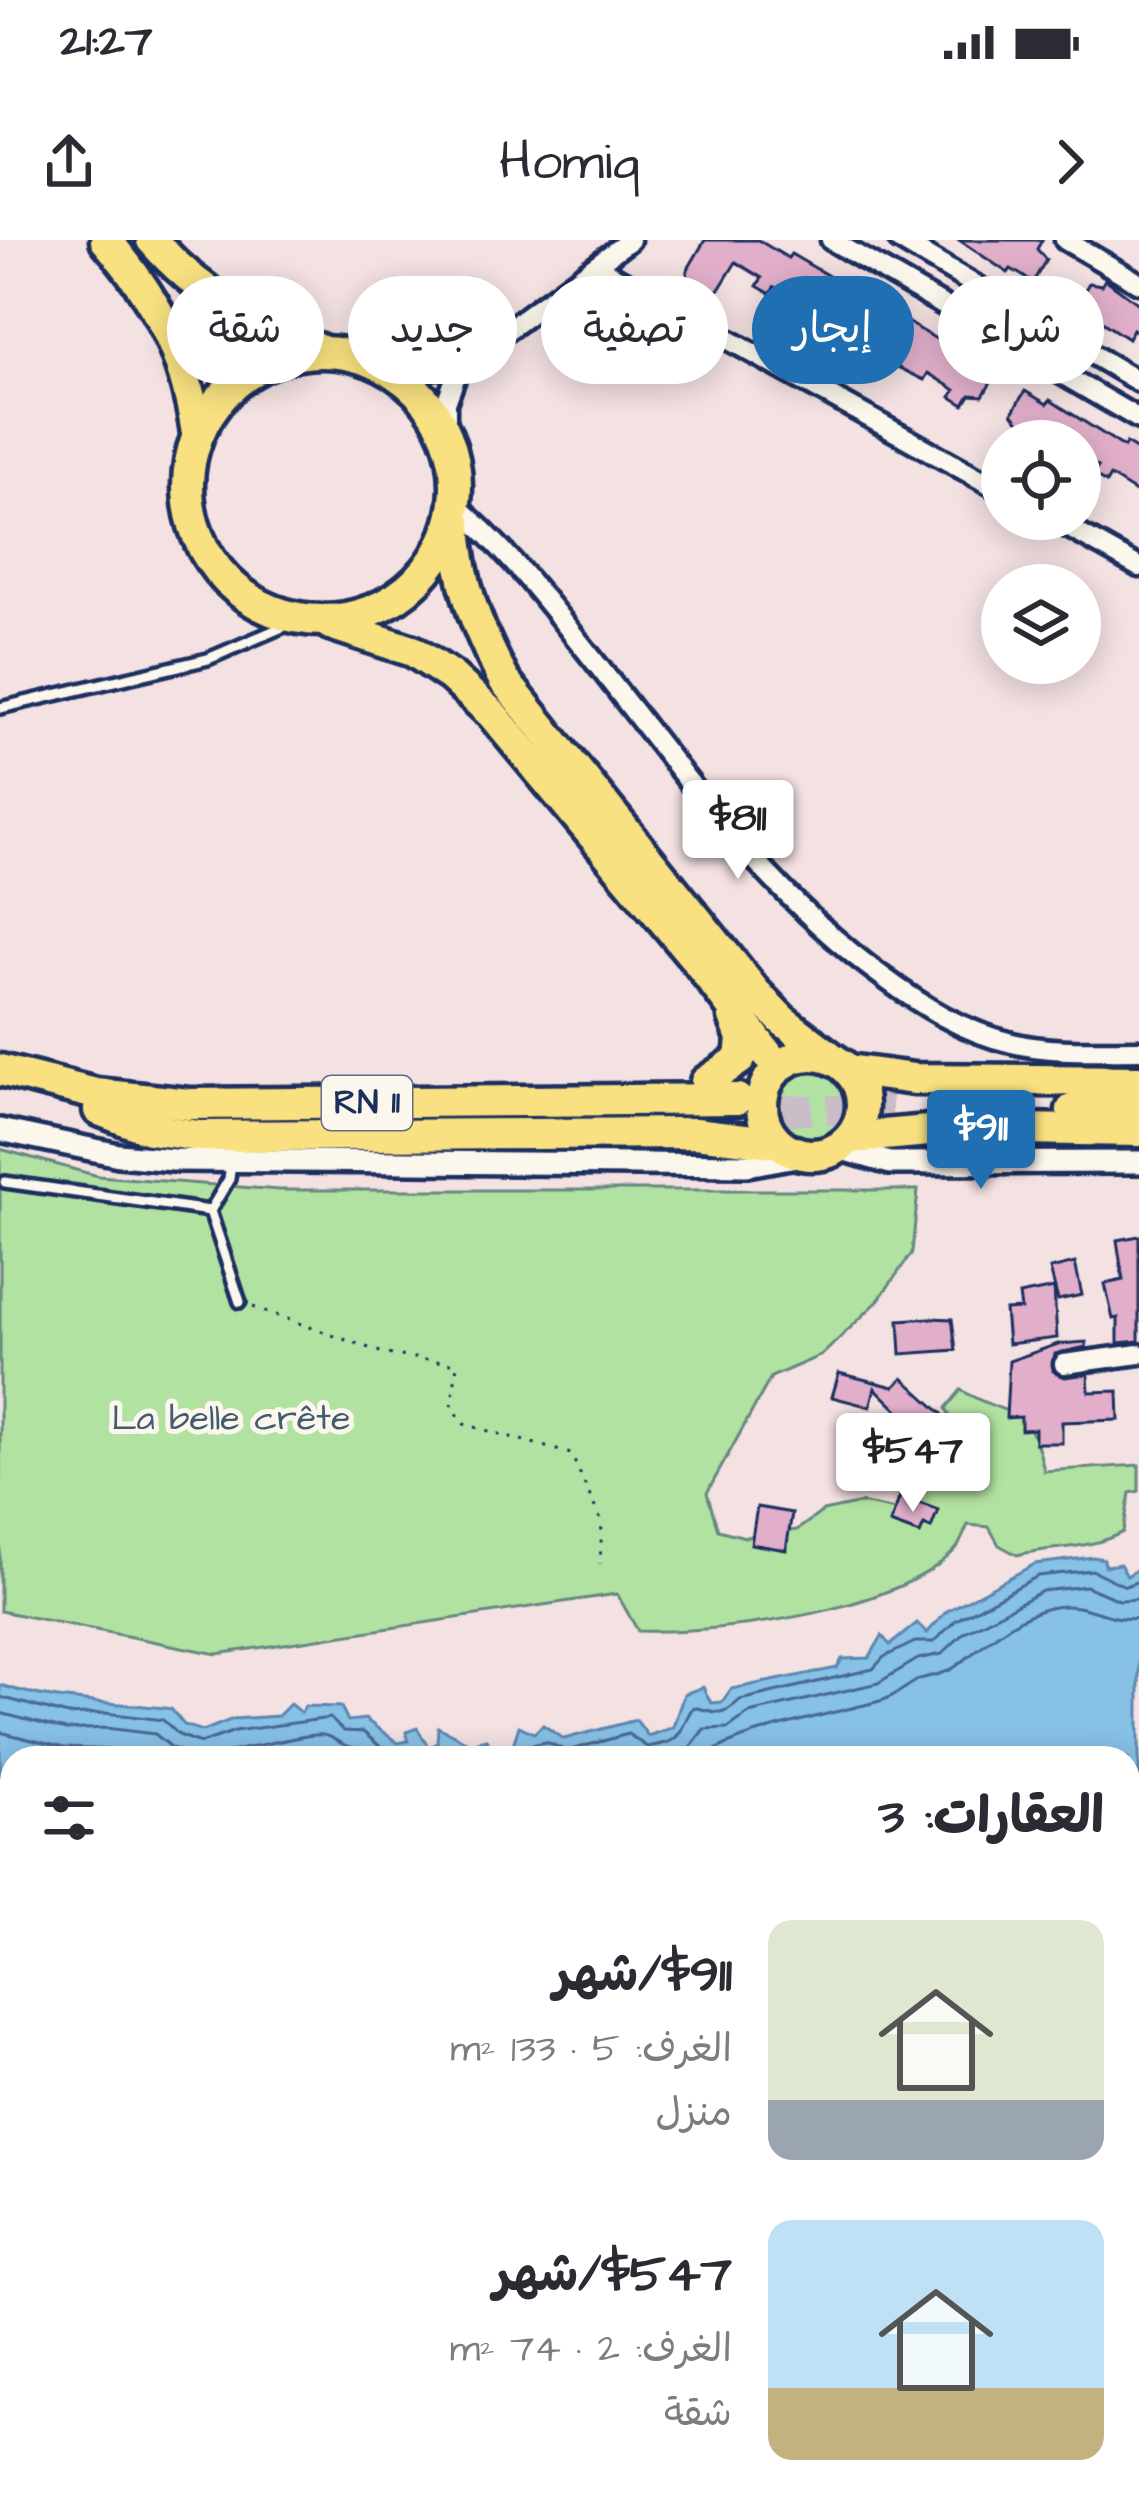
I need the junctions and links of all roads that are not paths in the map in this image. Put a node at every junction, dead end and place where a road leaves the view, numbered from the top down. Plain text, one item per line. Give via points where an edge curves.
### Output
1 (106, 240) edge
2 (152, 240) edge
3 (630, 240) edge
4 (831, 240) edge
5 (899, 240) edge
6 (1065, 240) edge
7 (597, 267) junction
8 (185, 276) edge
9 (1139, 283) edge
10 (517, 324) edge
11 (1139, 382) edge
12 (235, 384) edge
13 (408, 384) edge
14 (453, 384) edge
15 (1139, 419) edge
16 (446, 430) junction
17 (197, 433) junction
18 (981, 479) edge
19 (455, 506) junction
20 (1091, 540) edge
21 (1139, 567) edge
22 (310, 620) junction
23 (0, 708) edge
24 (724, 995) junction
25 (1139, 1050) edge
26 (842, 1065) junction
27 (0, 1070) edge
28 (773, 1074) junction
29 (1139, 1081) edge
30 (706, 1082) junction
31 (0, 1088) edge
32 (1139, 1099) edge
33 (107, 1104) junction
34 (737, 1105) tunnel mouth
35 (1139, 1109) edge
36 (0, 1130) edge
37 (1139, 1131) edge
38 (819, 1146) junction
39 (231, 1162) junction
40 (1139, 1162) edge
41 (5, 1182) dead end
42 (210, 1211) junction
43 (240, 1302) road end
44 (1139, 1354) edge
45 (1064, 1364) dead end

1 - 17 highway via 182,355
2 - 8 highway
3 - 7 street
4 - 15 street
5 - 11 street
6 - 9 street
7 - 10 street
7 - 18 street
12 - 17 highway
13 - 16 highway
14 - 16 street
16 - 19 highway
17 - 22 highway via 187,472 189,513 203,551 228,584 262,607
19 - 22 highway via 444,543 393,601 357,616
19 - 25 street via 549,604 756,862 835,941 935,1014 977,1031 1046,1048
19 - 26 highway via 458,567 504,680 756,993
20 - 21 street
22 - 23 lane via 208,659
22 - 24 highway via 398,645 451,676 492,714
24 - 28 highway
24 - 30 highway via 742,1051 735,1066
26 - 28 highway via 806,1055
26 - 29 highway via 914,1078
26 - 38 highway via 857,1082 862,1111
27 - 33 highway, RN 11
28 - 30 highway
28 - 38 highway via 762,1113
30 - 33 highway via 155,1088
31 - 33 highway, RN 11
32 - 35 highway via 891,1104
33 - 34 highway, RN 11
33 - 38 highway via 148,1129 199,1136 695,1133
36 - 39 street via 118,1155
37 - 38 highway via 875,1132
38 - 39 street via 747,1165
38 - 40 street via 890,1163
39 - 42 lane
41 - 42 lane
42 - 43 lane
44 - 45 street

